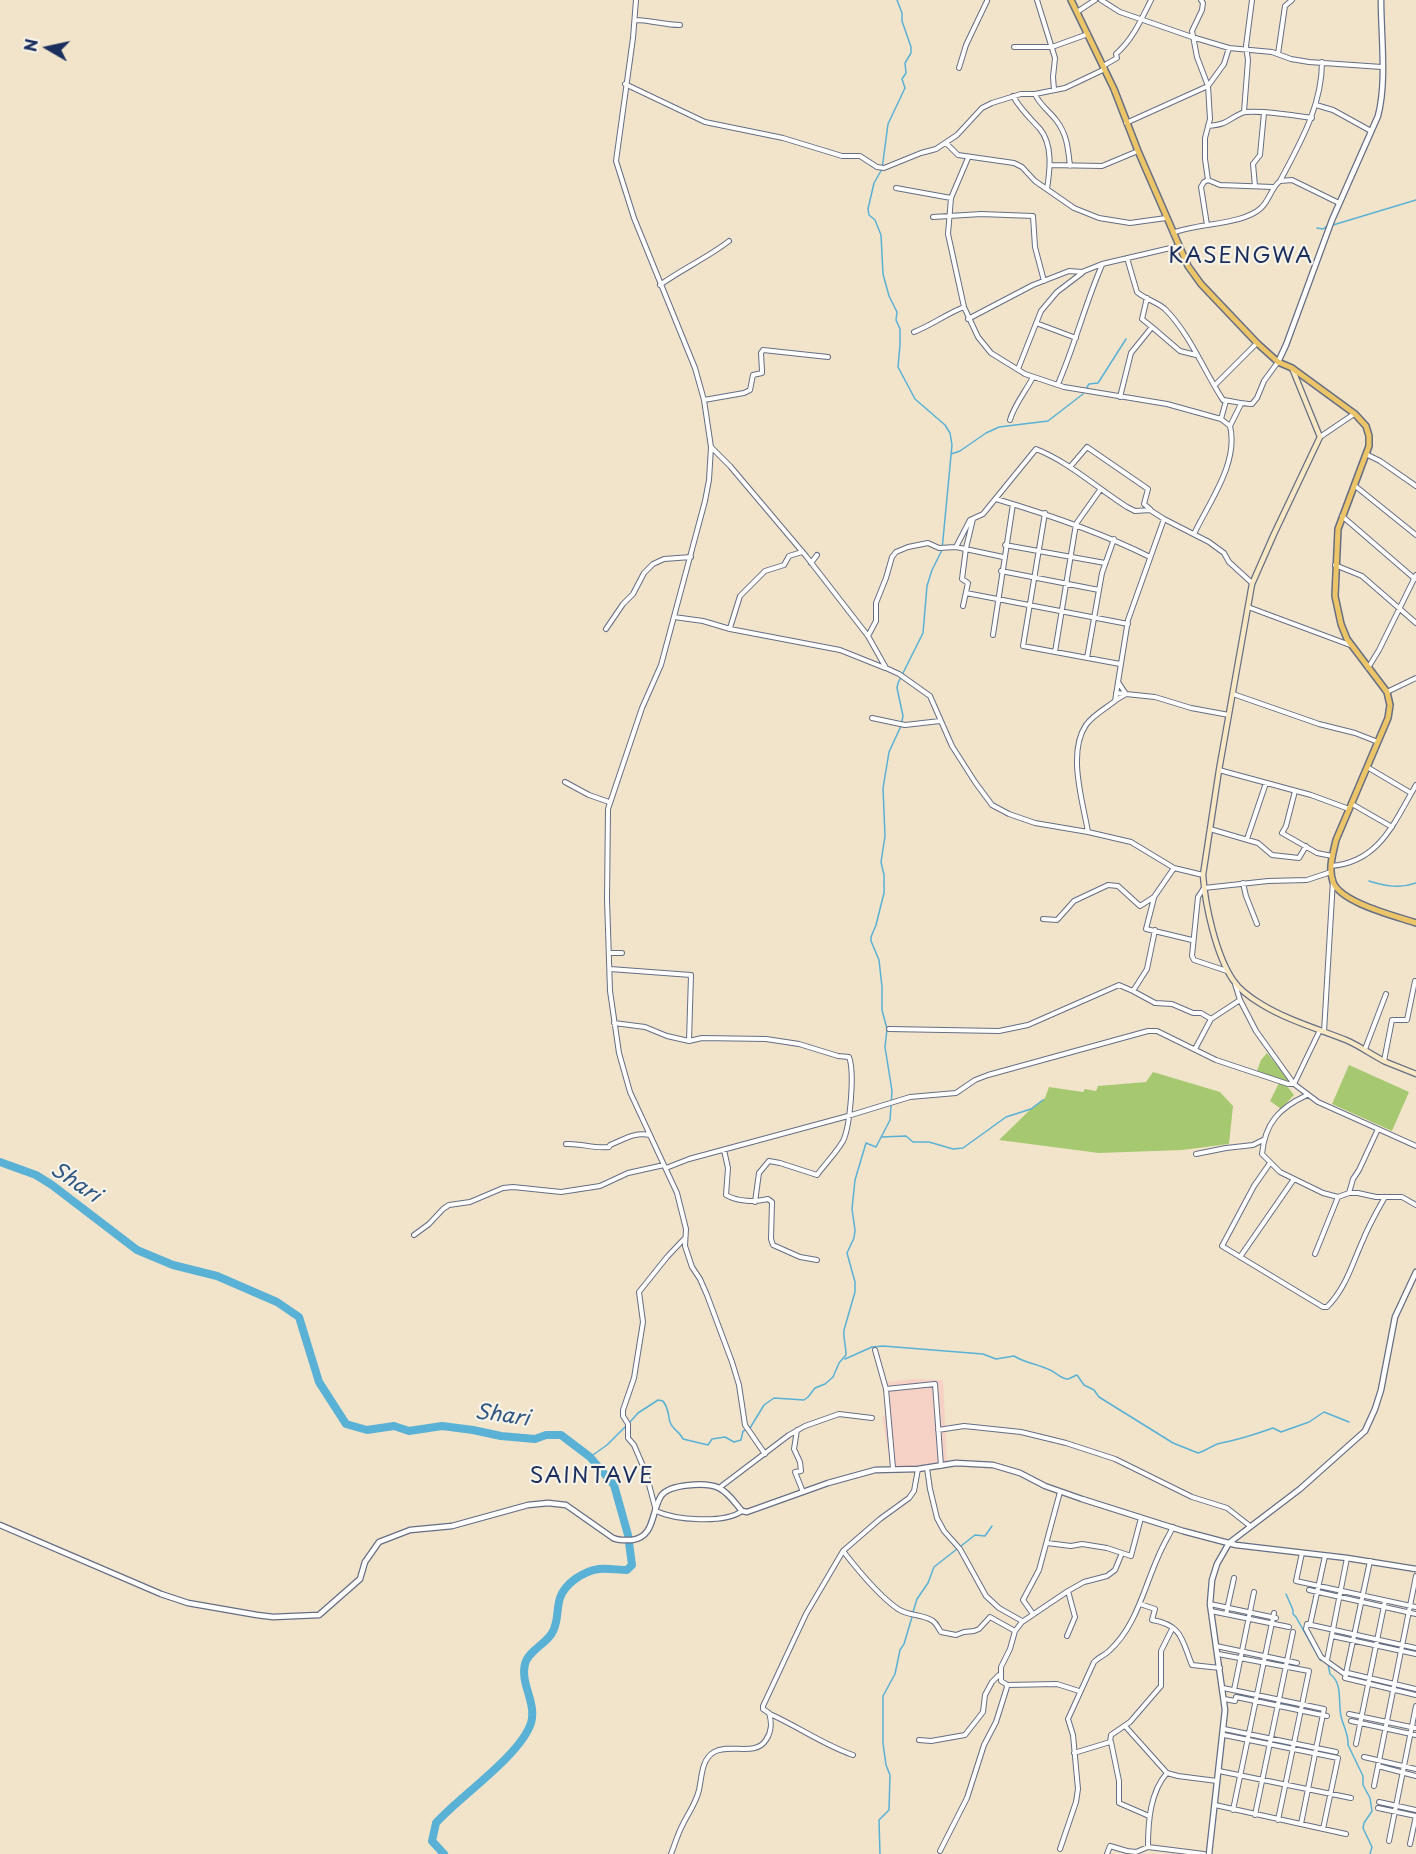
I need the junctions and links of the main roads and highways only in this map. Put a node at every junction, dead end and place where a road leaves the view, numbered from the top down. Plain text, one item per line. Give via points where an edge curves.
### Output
1 (1071, 0) edge
2 (1292, 368) junction
3 (1416, 923) edge
4 (1416, 1074) edge

1 - 2 main road via 1104,67 1188,266 1257,343 1278,362
2 - 3 main road via 1355,414 1369,436 1338,529 1337,606 1351,645 1387,692 1390,705 1332,856 1333,880 1336,888 1350,898
2 - 4 main road via 1320,437 1252,584 1219,770 1204,888 1214,935 1233,981 1261,1004

